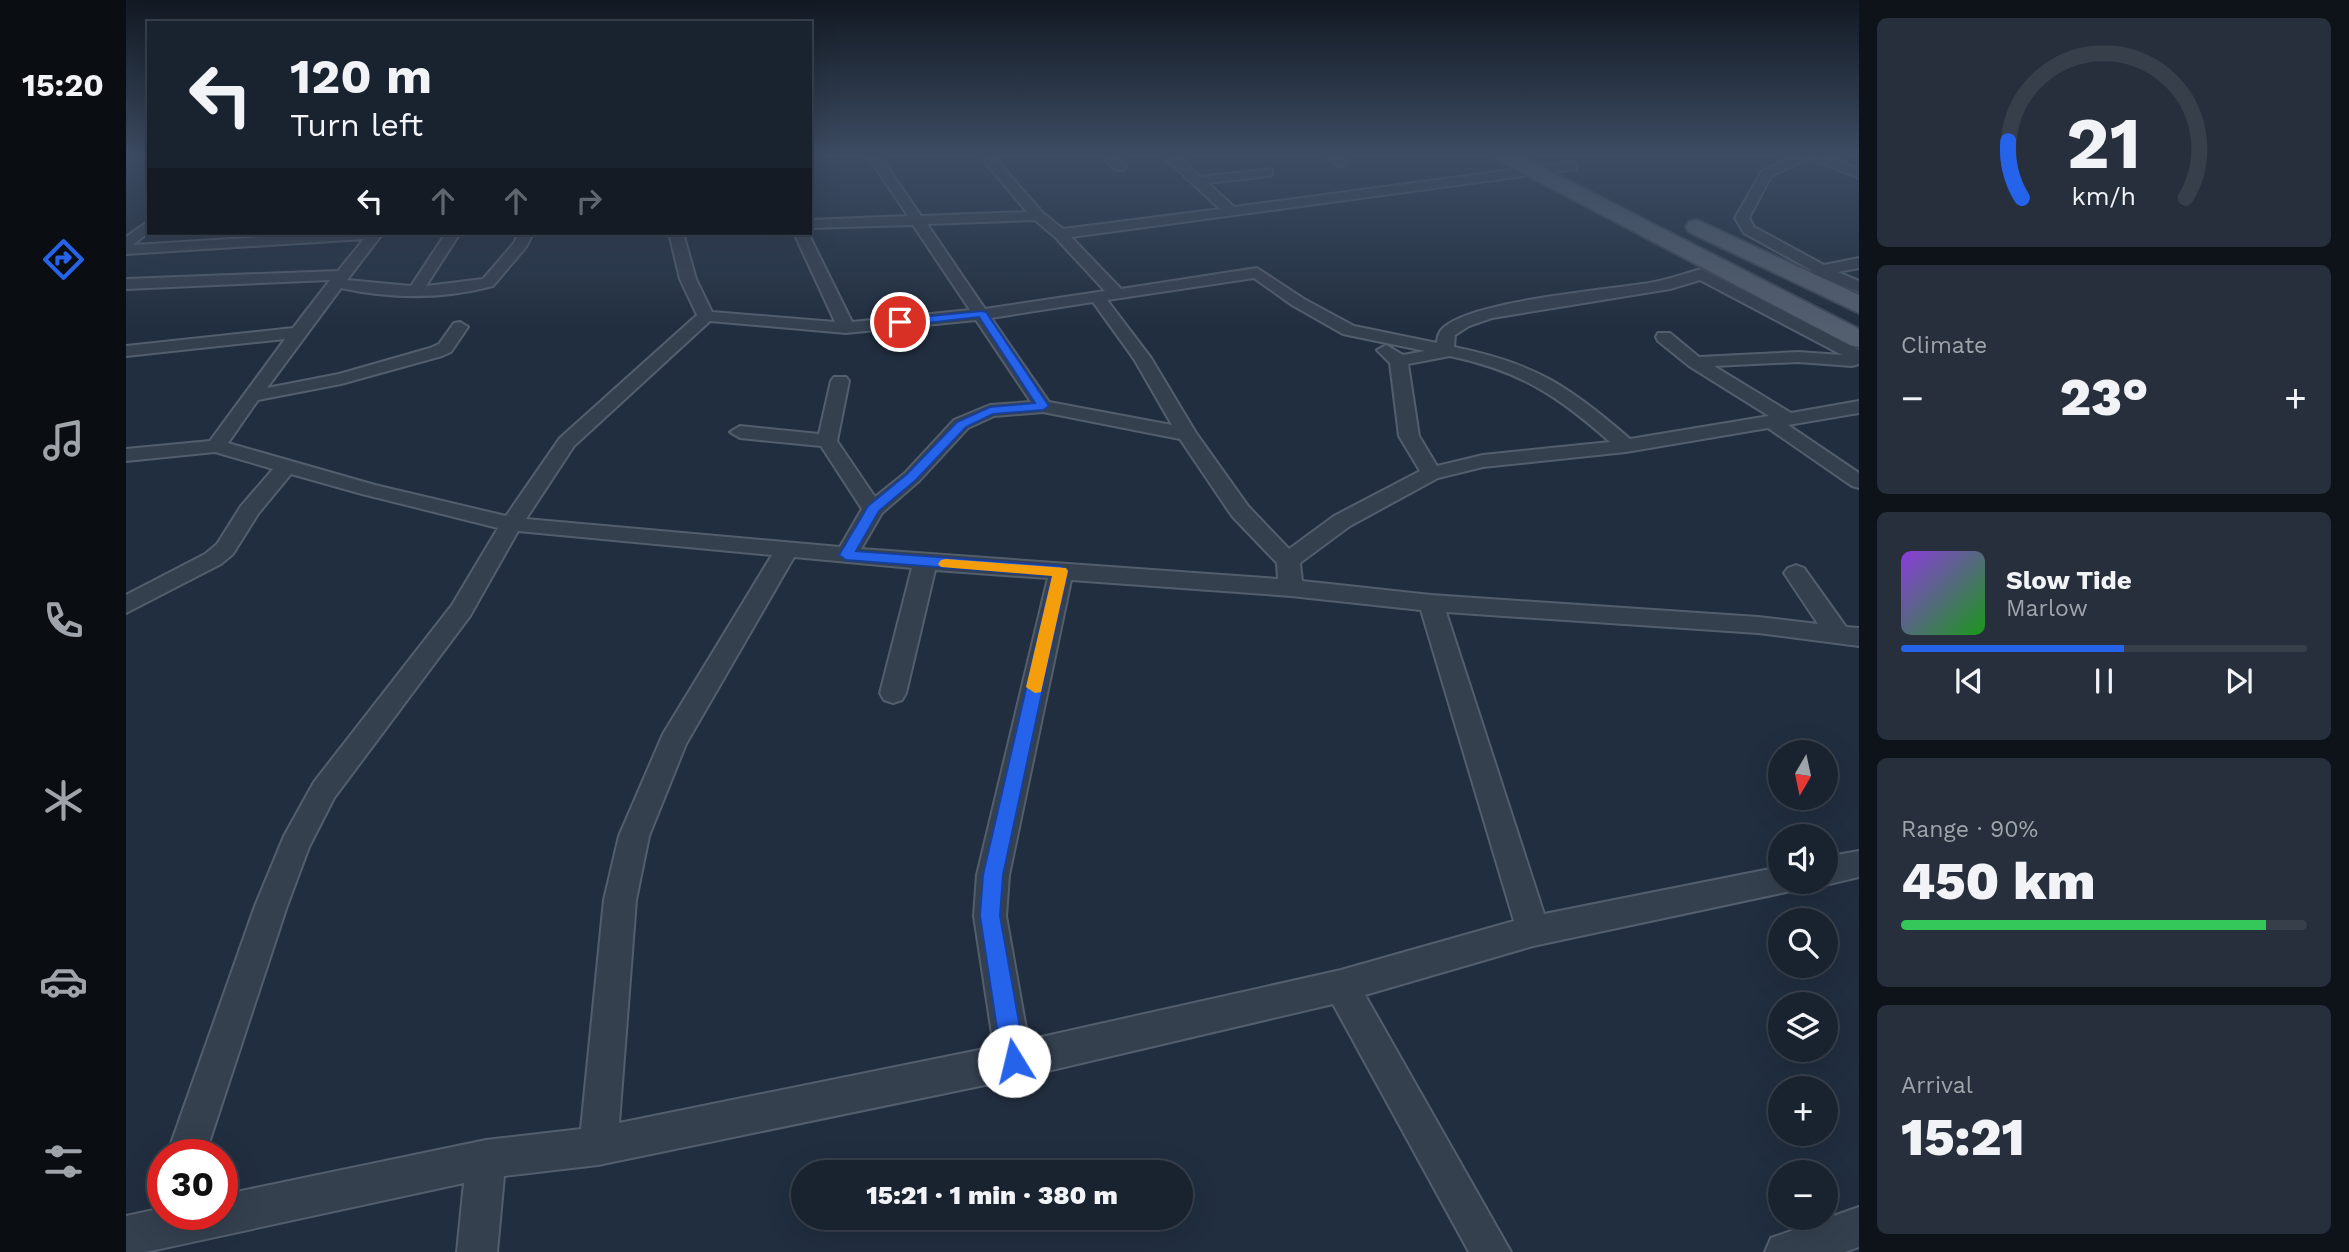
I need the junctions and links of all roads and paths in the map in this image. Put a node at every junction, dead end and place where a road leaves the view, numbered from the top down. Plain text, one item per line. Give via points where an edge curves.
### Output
1 (914, 213) edge
2 (1036, 213) edge
3 (1213, 213) edge
4 (1616, 213) edge
5 (1744, 213) edge
6 (1038, 216) junction
7 (1680, 218) dead end
8 (918, 219) junction
9 (812, 224) edge
10 (147, 227) edge
11 (1060, 234) junction
12 (347, 235) edge
13 (374, 235) edge
14 (452, 235) edge
15 (525, 235) edge
16 (677, 235) edge
17 (802, 235) edge
18 (126, 244) edge
19 (126, 250) edge
20 (1859, 263) edge
21 (1822, 270) junction
22 (1799, 276) junction
23 (339, 278) junction
24 (126, 284) edge
25 (1859, 287) edge
26 (416, 290) junction
27 (1117, 293) junction
28 (1097, 297) junction
29 (1859, 305) edge
30 (982, 314) junction
31 (706, 316) junction
32 (460, 327) dead end
33 (846, 328) junction
34 (298, 332) junction
35 (1367, 335) junction
36 (1664, 337) dead end
37 (1859, 339) edge
38 (126, 351) edge
39 (1446, 352) junction
40 (1859, 360) edge
41 (1399, 361) junction
42 (1695, 362) junction
43 (840, 381) dead end
44 (251, 396) junction
45 (1043, 406) junction
46 (1859, 407) edge
47 (1778, 419) junction
48 (740, 432) dead end
49 (1187, 434) junction
50 (827, 441) junction
51 (216, 446) junction
52 (1626, 446) junction
53 (126, 455) edge
54 (286, 467) junction
55 (1431, 473) junction
56 (1859, 482) edge
57 (873, 509) junction
58 (512, 524) junction
59 (786, 551) junction
60 (846, 555) junction
61 (1288, 561) junction
62 (925, 562) junction
63 (1061, 571) junction
64 (1796, 573) dead end
65 (1291, 588) junction
66 (1431, 603) junction
67 (126, 605) edge
68 (1849, 636) edge
69 (893, 693) dead end
70 (1859, 864) edge
71 (1838, 868) edge
72 (1768, 883) edge
73 (1533, 931) junction
74 (1341, 986) junction
75 (1014, 1061) junction
76 (192, 1139) edge
77 (598, 1146) junction
78 (485, 1159) junction
79 (238, 1209) edge
80 (1859, 1227) edge
81 (477, 1252) edge
82 (1492, 1252) edge
83 (1785, 1252) edge

1 - 8 street
2 - 6 street
3 - 11 street
4 - 37 main road
5 - 21 street via 1743,223 1749,229
6 - 8 street
6 - 11 street
7 - 22 main road
8 - 9 street
8 - 30 street
10 - 18 street
11 - 27 street
12 - 19 street
13 - 23 street
14 - 26 street
15 - 26 street via 488,283
16 - 31 street via 688,279
17 - 33 street
20 - 21 street
21 - 22 street
21 - 25 street
22 - 29 main road
23 - 24 street
23 - 26 street via 381,290
23 - 34 street
27 - 28 street
27 - 35 street via 1257,273 1337,325
28 - 30 street
28 - 49 street via 1142,358
30 - 33 street
30 - 45 street
31 - 33 street
31 - 58 street via 567,442
32 - 44 street via 445,348 436,352 341,379
34 - 38 street
34 - 44 street
35 - 39 street
35 - 41 street
36 - 42 street
39 - 40 street via 1448,333 1470,320 1551,302 1673,284 1701,274
39 - 41 street
39 - 52 street via 1489,359 1534,376 1580,405
40 - 42 street via 1798,357
41 - 55 street via 1409,436
42 - 47 street
43 - 50 street
44 - 51 street
45 - 49 street
45 - 57 street via 990,411 961,424 912,477
46 - 47 street
47 - 52 street
47 - 56 street
48 - 50 street
49 - 61 street via 1240,511
50 - 57 street
51 - 53 street
51 - 54 street
52 - 55 street via 1531,454
54 - 58 street
54 - 67 street via 225,549 199,568
55 - 61 street via 1342,521
57 - 60 street
58 - 59 street
58 - 76 street via 461,610 324,790 295,845
59 - 60 street
59 - 77 street via 673,742 634,836 620,900
60 - 62 street
61 - 65 street
62 - 63 street
62 - 69 street
63 - 65 street
63 - 75 street via 993,875 990,916
64 - 68 street
65 - 66 street
66 - 68 street via 1758,625
66 - 73 street
70 - 71 street
72 - 73 street
73 - 74 street
74 - 75 street
74 - 82 street
75 - 77 street
77 - 78 street
78 - 79 street
78 - 81 street
80 - 83 street

